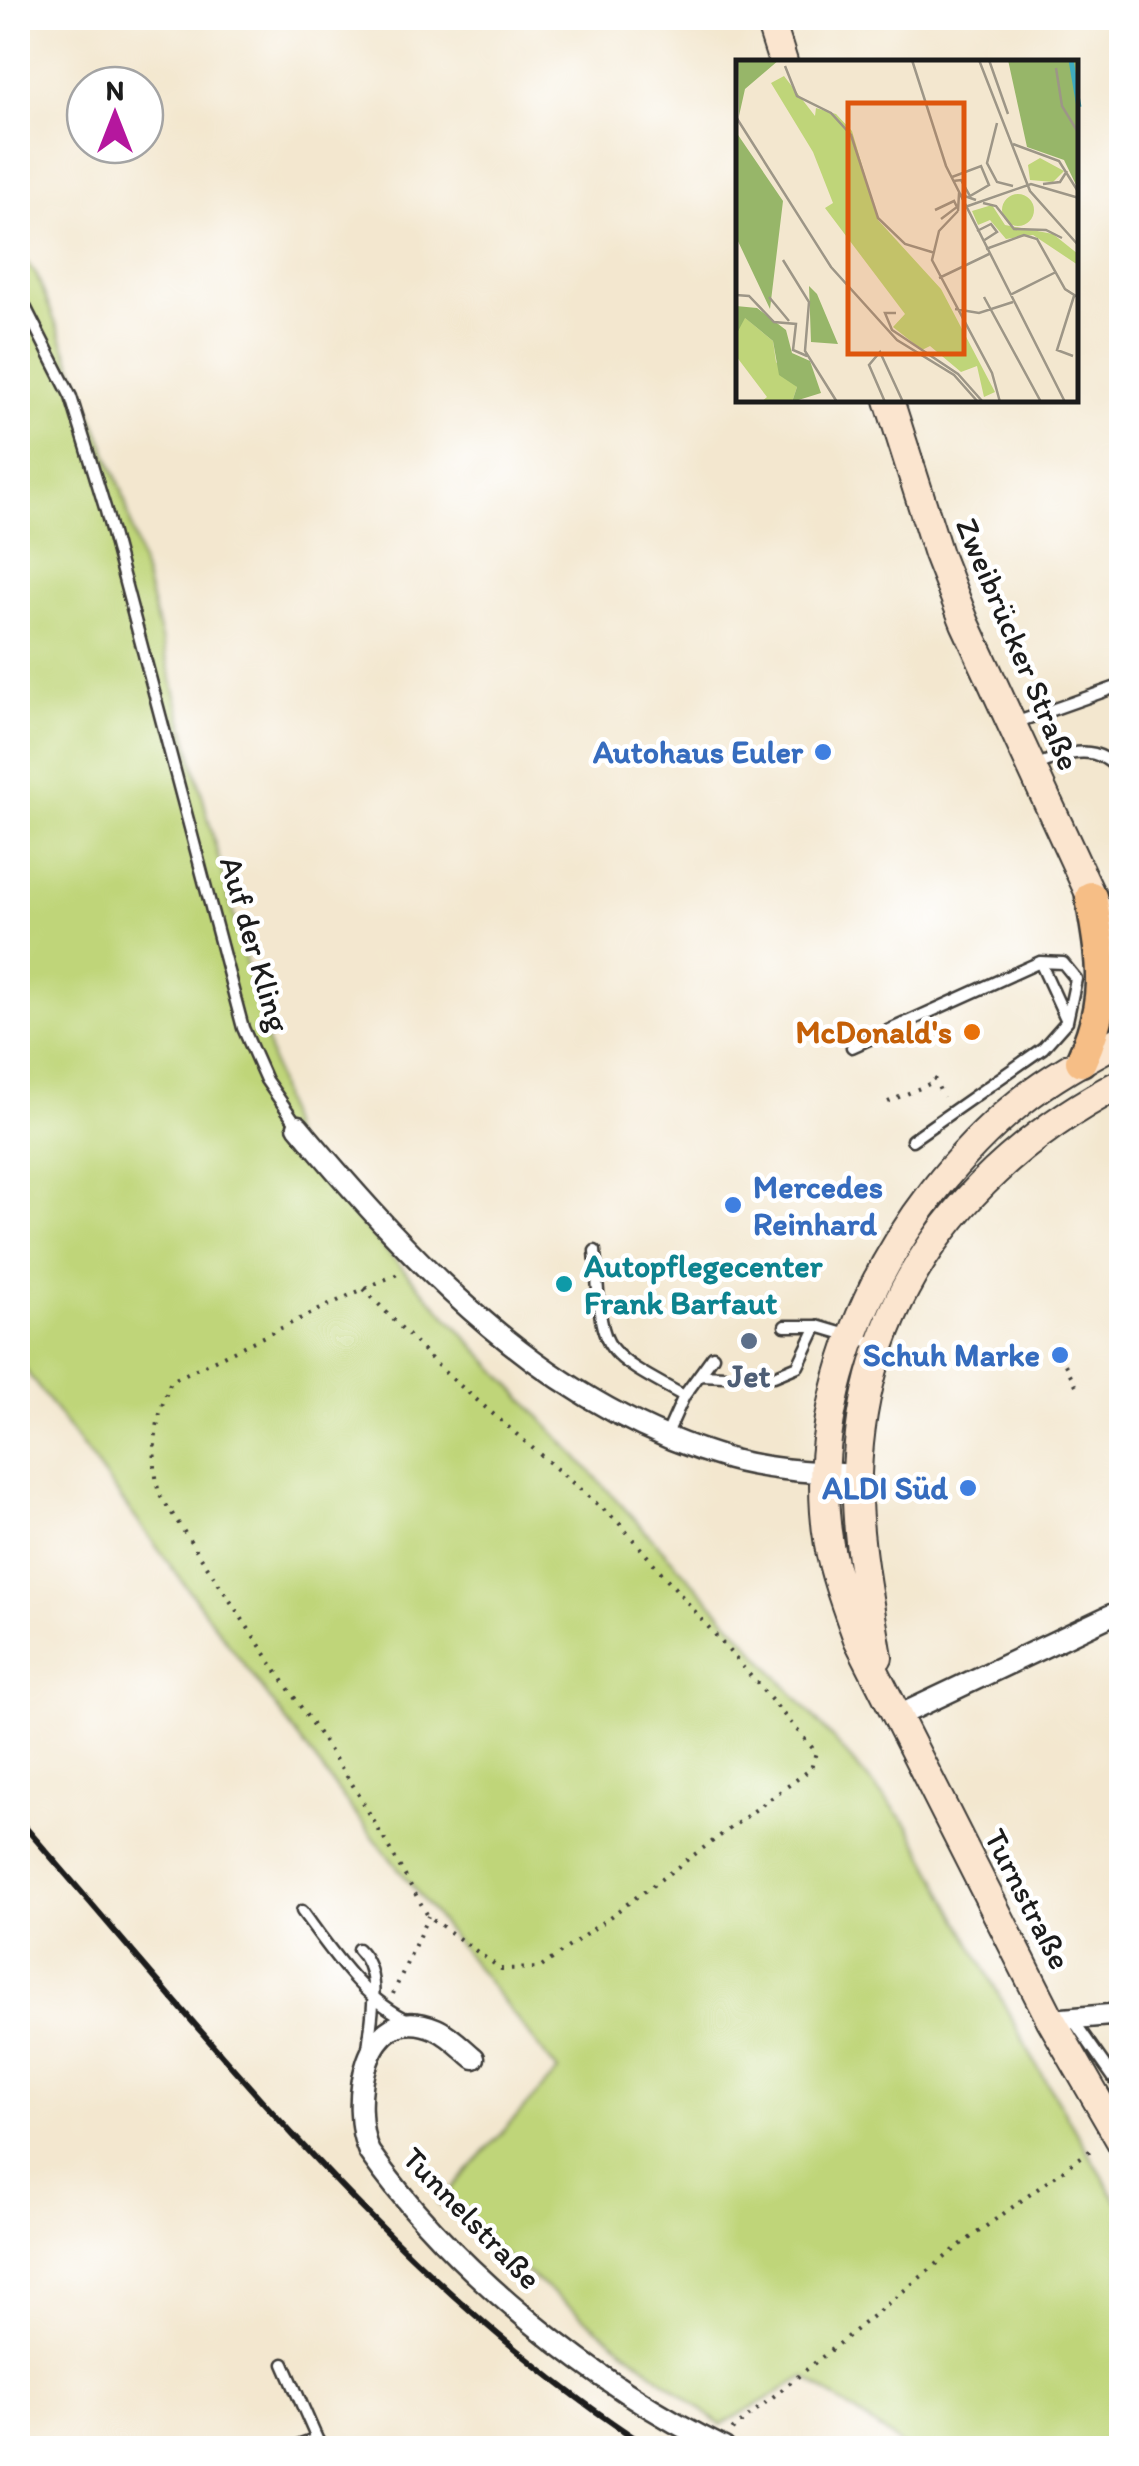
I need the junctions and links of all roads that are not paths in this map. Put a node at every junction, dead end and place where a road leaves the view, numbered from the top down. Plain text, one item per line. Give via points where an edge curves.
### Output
1 (769, 18) edge
2 (782, 60) edge
3 (18, 293) edge
4 (890, 402) edge
5 (1122, 685) edge
6 (1012, 724) junction
7 (1031, 768) junction
8 (1122, 775) edge
9 (1091, 897) junction
10 (1122, 916) edge
11 (1040, 962) junction
12 (1122, 963) edge
13 (1067, 1021) junction
14 (1122, 1039) edge
15 (852, 1046) dead end
16 (1082, 1061) junction
17 (1122, 1084) edge
18 (298, 1126) joint
19 (912, 1140) dead end
20 (595, 1251) dead end
21 (785, 1326) dead end
22 (817, 1326) junction
23 (854, 1335) junction
24 (881, 1344) junction
25 (713, 1356) dead end
26 (701, 1375) junction
27 (724, 1376) dead end
28 (774, 1376) dead end
29 (684, 1396) junction
30 (667, 1434) junction
31 (826, 1473) junction
32 (857, 1475) junction
33 (1122, 1610) edge
34 (882, 1683) junction
35 (898, 1716) junction
36 (302, 1910) dead end
37 (358, 1949) dead end
38 (373, 1994) junction
39 (1122, 2014) edge
40 (1060, 2018) junction
41 (417, 2024) junction
42 (474, 2058) dead end
43 (366, 2060) junction
44 (1122, 2090) edge
45 (1108, 2145) edge
46 (284, 2364) dead end
47 (320, 2444) edge
48 (719, 2446) edge
49 (292, 2448) edge

1 - 2 street
3 - 18 lane, Auf der Kling via 71,397 106,510 243,1028 266,1080
4 - 6 street, Zweibrücker Straße via 938,554
5 - 6 lane
6 - 7 street, Zweibrücker Straße
7 - 8 lane via 1095,752
7 - 9 street, Zweibrücker Straße
9 - 10 main road
9 - 12 street, Zweibrücker Straße
9 - 16 main road via 1102,999
11 - 13 lane
11 - 13 lane via 1063,963 1076,978
11 - 15 lane
13 - 19 lane via 1044,1048
14 - 16 street, Turnstraße
16 - 23 street, Turnstraße via 1012,1108 934,1192 890,1260
17 - 24 street, Turnstraße via 1026,1142 958,1207 922,1259
18 - 30 street, Auf der Kling via 502,1338 560,1384
20 - 29 lane via 600,1322 610,1350
21 - 22 lane
22 - 23 lane
22 - 28 lane via 798,1366
23 - 24 lane
23 - 31 street, Turnstraße
24 - 32 street, Turnstraße
25 - 26 lane
26 - 27 lane
26 - 29 lane
29 - 30 lane
30 - 31 street, Auf der Kling via 730,1459
31 - 32 street, Auf der Kling
31 - 34 street, Turnstraße via 838,1580
32 - 34 street, Turnstraße via 864,1576
33 - 35 street
34 - 35 street, Turnstraße
35 - 40 street, Turnstraße
36 - 38 lane
37 - 38 lane via 369,1960
38 - 41 lane via 386,2010
38 - 43 lane
39 - 40 street
40 - 44 lane
40 - 45 street, Turnstraße
41 - 42 street via 436,2028
41 - 43 street via 379,2039
43 - 48 street, Tunnelstraße via 360,2133 396,2186 491,2286 572,2353 658,2416
46 - 47 lane
47 - 49 lane

